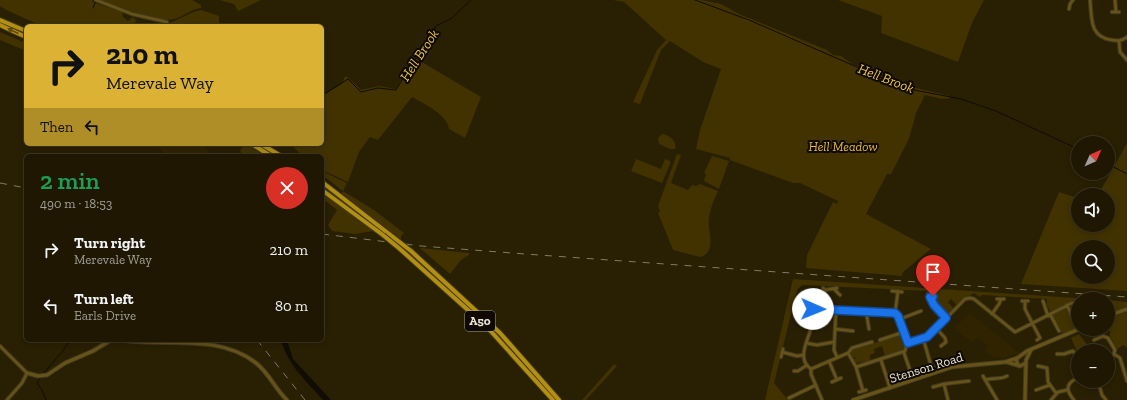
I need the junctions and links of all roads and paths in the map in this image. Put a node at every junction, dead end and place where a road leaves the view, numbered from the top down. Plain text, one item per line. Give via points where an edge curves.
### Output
1 (97, 0) edge
2 (1073, 0) edge
3 (1090, 0) edge
4 (1115, 0) edge
5 (1069, 9) dead end
6 (1116, 12) dead end
7 (0, 20) edge
8 (167, 22) dead end
9 (0, 25) edge
10 (24, 30) edge
11 (24, 35) edge
12 (1127, 37) edge
13 (1119, 41) junction
14 (1127, 60) edge
15 (255, 146) edge
16 (264, 146) edge
17 (267, 154) edge
18 (278, 154) edge
19 (324, 184) edge
20 (324, 191) edge
21 (823, 288) dead end
22 (826, 290) junction
23 (892, 291) dead end
24 (898, 291) junction
25 (902, 292) dead end
26 (840, 295) dead end
27 (930, 296) dead end
28 (997, 299) dead end
29 (1025, 301) dead end
30 (1043, 301) dead end
31 (796, 302) dead end
32 (1071, 304) edge
33 (796, 305) junction
34 (1068, 305) junction
35 (824, 308) junction
36 (794, 309) dead end
37 (836, 309) junction
38 (1127, 309) edge
39 (815, 310) junction
40 (866, 311) junction
41 (920, 312) dead end
42 (895, 313) junction
43 (1071, 313) edge
44 (1115, 313) edge
45 (992, 314) junction
46 (1049, 315) junction
47 (946, 318) junction
48 (900, 319) junction
49 (1032, 324) junction
50 (936, 328) junction
51 (835, 329) junction
52 (869, 329) dead end
53 (853, 331) dead end
54 (1059, 331) dead end
55 (904, 332) junction
56 (1071, 332) edge
57 (923, 338) junction
58 (880, 340) dead end
59 (1037, 340) dead end
60 (1094, 340) dead end
61 (108, 342) edge
62 (133, 342) edge
63 (834, 342) junction
64 (872, 342) dead end
65 (806, 343) junction
66 (908, 343) junction
67 (1112, 344) edge
68 (0, 346) edge
69 (941, 346) dead end
70 (1031, 350) junction
71 (1071, 352) edge
72 (848, 353) junction
73 (904, 353) junction
74 (1057, 354) dead end
75 (803, 355) junction
76 (1115, 355) edge
77 (1021, 356) junction
78 (781, 357) dead end
79 (837, 357) junction
80 (1017, 358) junction
81 (829, 360) junction
82 (881, 360) junction
83 (1026, 361) junction
84 (1005, 362) junction
85 (808, 365) junction
86 (1019, 366) junction
87 (1038, 366) dead end
88 (856, 367) junction
89 (811, 368) junction
90 (932, 369) dead end
91 (794, 371) dead end
92 (910, 371) junction
93 (27, 372) junction
94 (907, 372) dead end
95 (912, 376) dead end
96 (983, 376) dead end
97 (1007, 376) dead end
98 (1026, 377) junction
99 (841, 378) dead end
100 (837, 380) junction
101 (985, 380) junction
102 (969, 381) dead end
103 (1127, 381) edge
104 (832, 382) dead end
105 (1071, 382) edge
106 (944, 384) junction
107 (816, 385) junction
108 (1050, 385) junction
109 (933, 387) dead end
110 (1100, 388) edge
111 (890, 389) junction
112 (1036, 390) dead end
113 (1067, 390) junction
114 (859, 392) dead end
115 (1056, 393) junction
116 (789, 398) edge
117 (7, 400) edge
118 (287, 400) edge
119 (553, 400) edge
120 (559, 400) edge
121 (822, 400) edge
122 (855, 400) edge
123 (948, 400) edge
124 (997, 400) edge
125 (1025, 400) edge
126 (1051, 400) edge
127 (1074, 400) edge
128 (1106, 400) edge

1 - 8 street via 132,14
2 - 5 street via 1069,3
3 - 13 street via 1092,28 1105,39
4 - 6 street
7 - 10 highway
11 -> 9 highway
12 - 13 street
13 - 14 street via 1120,52
15 - 17 highway
16 - 18 highway
19 - 120 highway, A50, bridge via 411,251 500,333
20 - 119 highway, A50, bridge via 383,235 454,295 488,328
21 - 22 street
22 - 26 street via 836,289
22 - 35 street
23 - 24 street
24 - 25 street
24 - 42 street
27 - 47 street via 934,305
28 - 45 street via 1002,299
29 - 49 street via 1025,309
30 - 46 street
31 - 33 street
32 - 34 street
33 - 36 street
33 - 39 street
34 - 43 street
34 - 46 street
35 - 37 street
35 - 39 street
37 - 40 street
37 - 51 street
38 - 44 street
39 - 65 street
40 - 42 street
40 - 52 street
41 - 48 street
42 - 48 street
45 - 47 street via 974,299 968,298
45 - 49 street via 1014,332
46 - 49 street
46 - 54 street
47 - 50 street
48 - 55 street
49 - 59 street via 1040,338
50 - 57 street
50 - 69 street via 946,338 946,342
51 - 53 street
51 - 63 street
55 - 58 street
55 - 66 street
56 - 70 street
57 - 66 street
57 - 90 street
60 - 67 street via 1103,336 1108,337
61 - 93 street via 43,376
62 - 118 street via 228,347 265,370
63 - 65 street via 817,345
63 - 79 street
64 - 72 street via 852,348
65 - 75 street
66 - 73 street
68 - 93 street
70 - 77 street
70 - 83 street
71 - 74 street via 1061,356
72 - 79 street
72 - 88 street
73 - 82 street
73 - 92 street
75 - 78 street via 797,356 783,350
75 - 85 street
76 - 103 street via 1120,358
77 - 80 street
77 - 83 street
79 - 81 street
80 - 84 street, Stenson Road
80 - 86 street
81 - 89 street
81 - 100 street
82 - 88 street
82 - 111 street
83 - 86 street via 1024,365
83 - 98 street
84 - 86 street, Stenson Road
84 - 111 street, Stenson Road via 958,366
85 - 89 street
85 - 91 street
86 - 98 street
87 - 108 street via 1043,365 1047,370
88 - 114 street via 864,391
89 - 107 street
92 - 94 street
92 - 95 street
93 - 117 street
96 - 101 street
97 - 101 street
98 - 125 street
99 - 100 street
100 - 104 street
101 - 124 street
102 - 106 street via 960,380
105 - 113 street
106 - 109 street
106 - 123 street
107 - 116 street
107 - 121 street
108 - 112 street
108 - 115 street
110 - 128 street
111 - 122 street, Stenson Road
113 - 115 street
113 - 127 street
115 - 126 street

